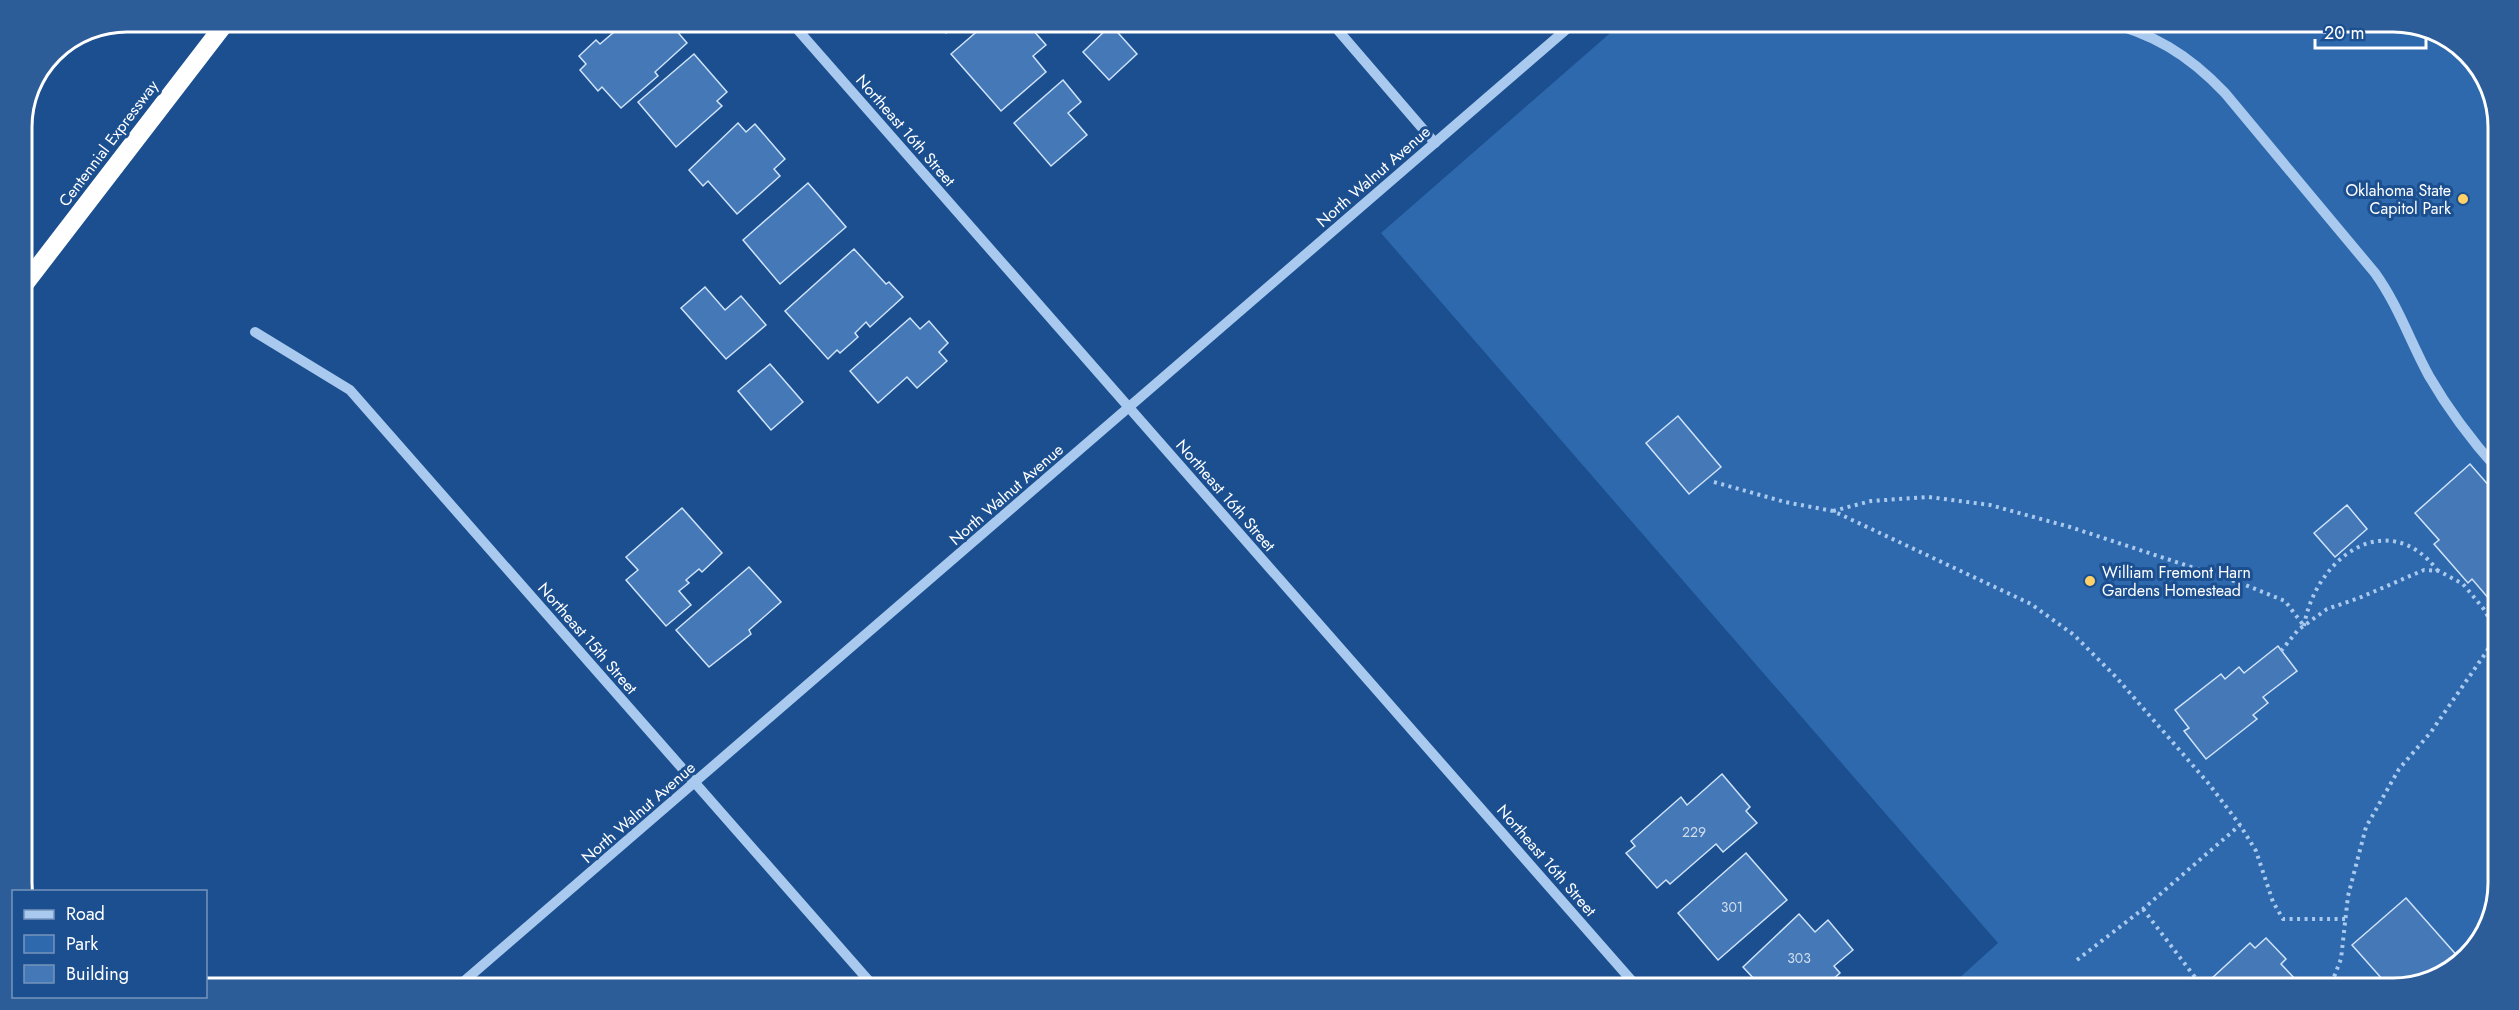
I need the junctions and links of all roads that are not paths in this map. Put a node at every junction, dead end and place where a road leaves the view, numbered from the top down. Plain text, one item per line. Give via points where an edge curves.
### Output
1 (219, 32) edge
2 (800, 32) edge
3 (1339, 32) edge
4 (1563, 32) edge
5 (2140, 32) edge
6 (1435, 143) junction
7 (32, 275) edge
8 (255, 332) dead end
9 (1130, 408) junction
10 (2487, 457) edge
11 (695, 782) junction
12 (468, 978) edge
13 (866, 978) edge
14 (1629, 978) edge

1 - 7 highway, Centennial Expressway
2 - 9 street, Northeast 16th Street
3 - 6 street
4 - 6 street, North Walnut Avenue
5 - 10 street via 2178,50 2204,70 2353,243 2391,295 2429,376
6 - 9 street, North Walnut Avenue
8 - 11 street, Northeast 15th Street via 350,390
9 - 11 street, North Walnut Avenue
9 - 14 street, Northeast 16th Street
11 - 12 street, North Walnut Avenue
11 - 13 street, Northeast 15th Street

